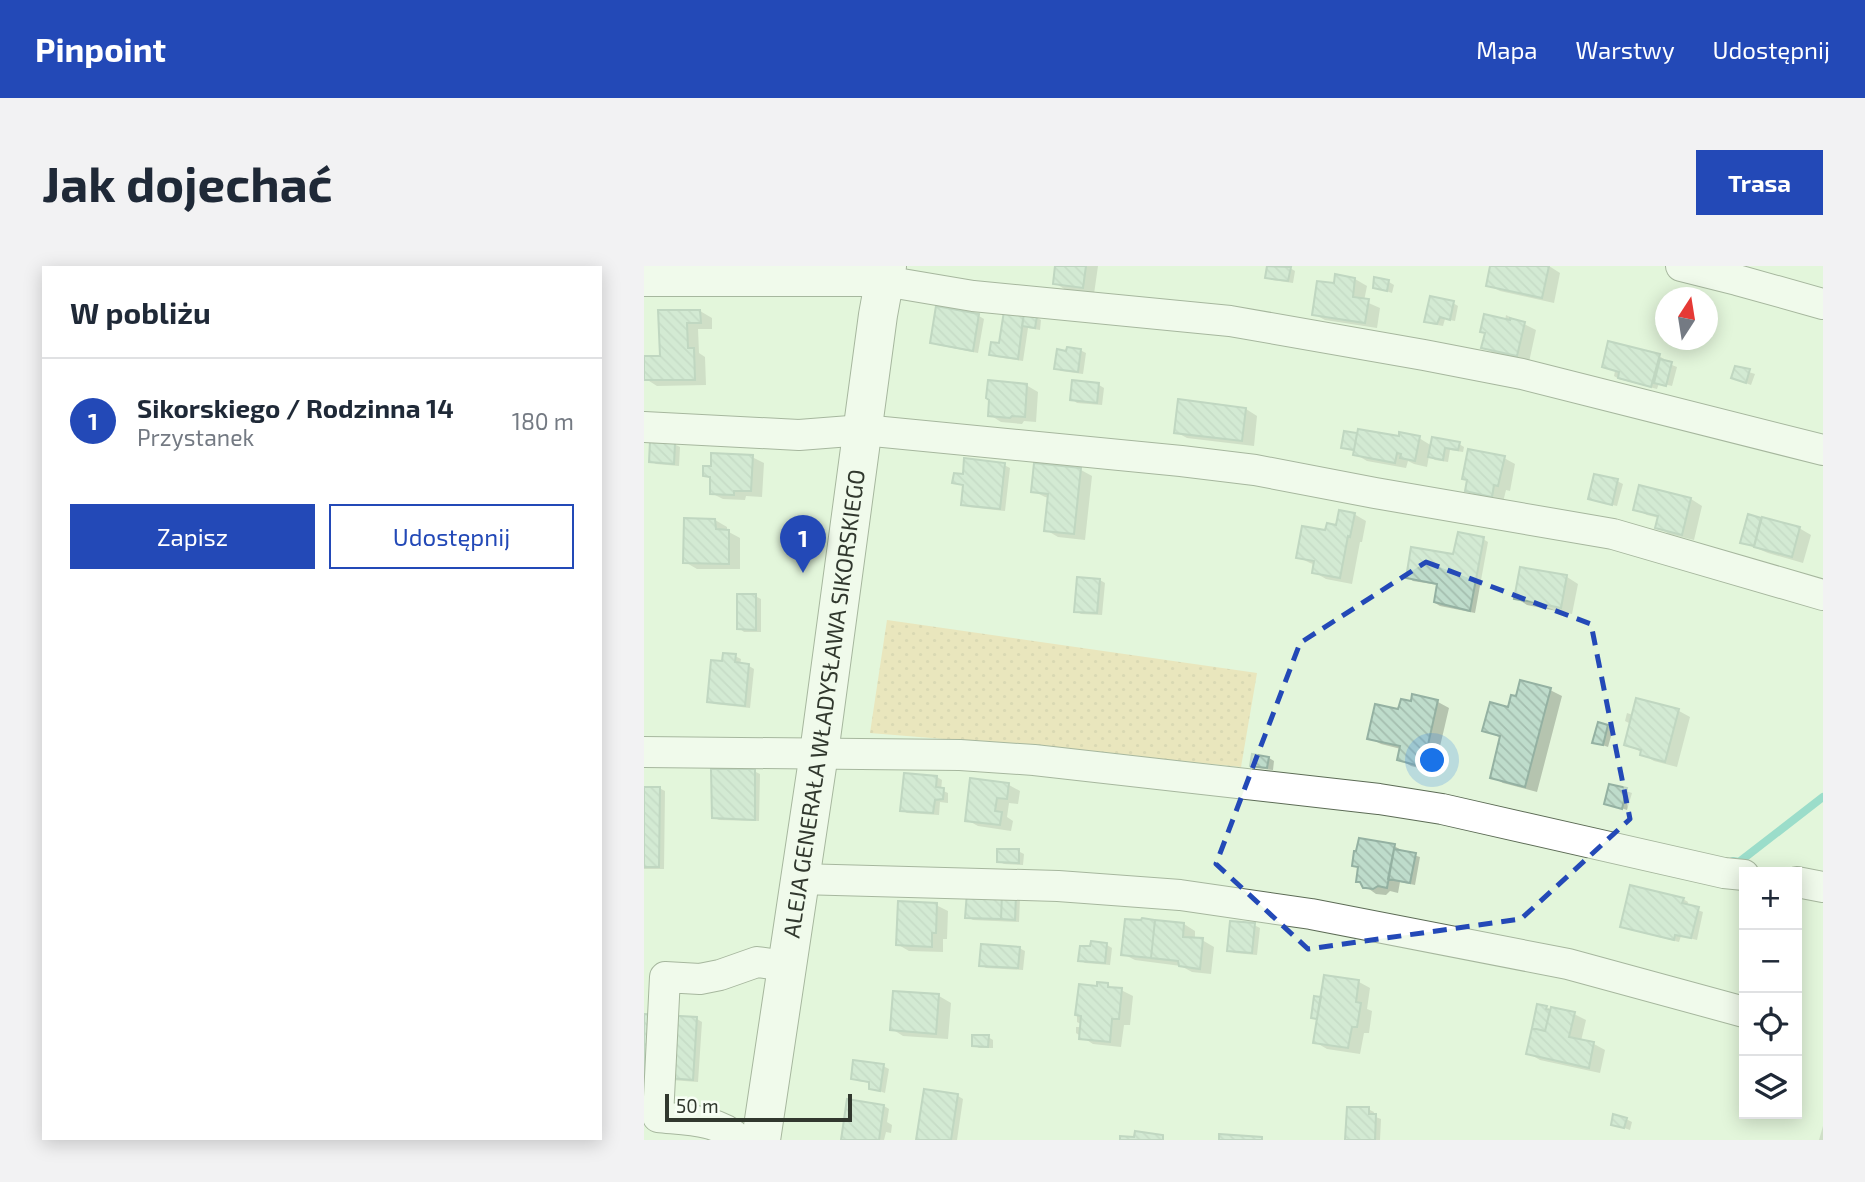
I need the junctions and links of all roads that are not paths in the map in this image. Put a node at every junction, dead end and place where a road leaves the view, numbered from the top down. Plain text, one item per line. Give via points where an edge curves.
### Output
1 (1681, 266) edge
2 (886, 274) edge
3 (644, 281) edge
4 (1823, 304) edge
5 (644, 427) edge
6 (863, 430) junction
7 (1823, 450) edge
8 (1823, 595) edge
9 (644, 752) edge
10 (818, 752) junction
11 (1739, 874) edge
12 (799, 879) junction
13 (1802, 883) edge
14 (1823, 887) edge
15 (786, 966) junction
16 (654, 976) edge
17 (1739, 1011) edge
18 (651, 1117) edge
19 (739, 1140) edge
20 (761, 1140) edge

1 - 4 street
2 - 3 street
2 - 6 main road, ALEJA GENERAŁA WŁADYSŁAWA SIKORSKIEGO
2 - 7 street via 973,296 1230,321 1424,355 1522,374
5 - 6 street via 799,435
6 - 8 street via 1255,470 1613,534
6 - 10 main road, ALEJA GENERAŁA WŁADYSŁAWA SIKORSKIEGO
9 - 10 street
10 - 11 street via 1034,760 1379,799
10 - 12 main road, ALEJA GENERAŁA WŁADYSŁAWA SIKORSKIEGO
12 - 15 main road, ALEJA GENERAŁA WŁADYSŁAWA SIKORSKIEGO
12 - 17 street via 1180,895 1311,914 1568,964
13 - 14 street
15 - 16 street via 757,962 700,979
15 - 20 main road, ALEJA GENERAŁA WŁADYSŁAWA SIKORSKIEGO
16 - 18 street
18 - 19 street via 706,1122

